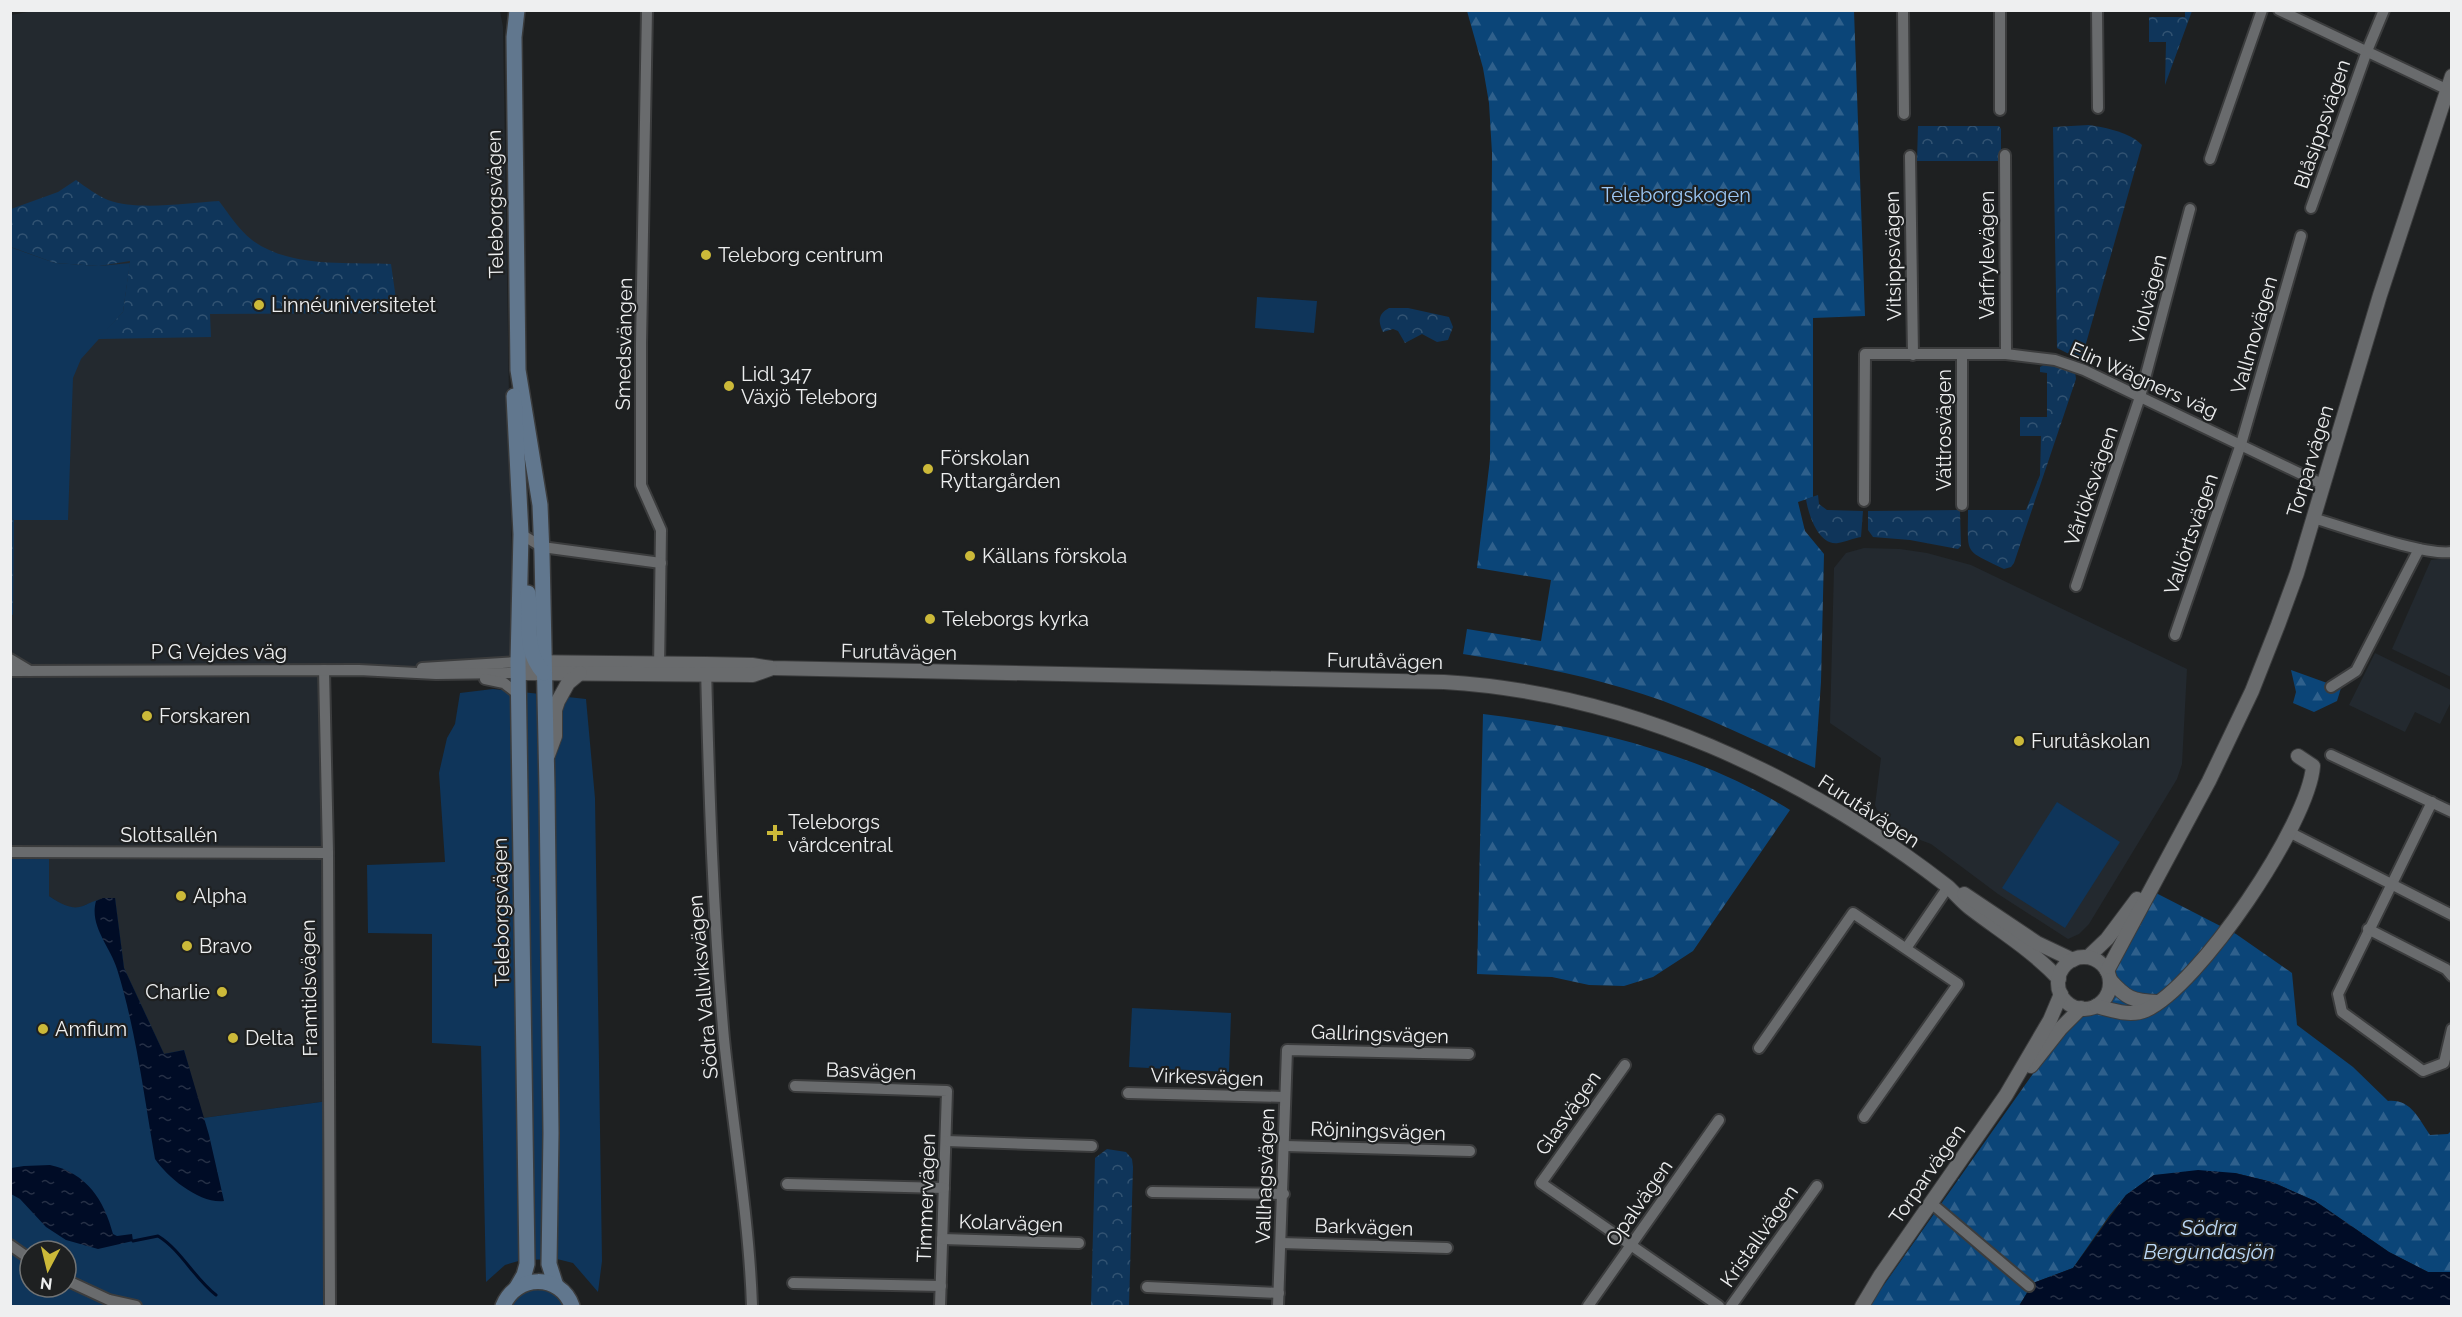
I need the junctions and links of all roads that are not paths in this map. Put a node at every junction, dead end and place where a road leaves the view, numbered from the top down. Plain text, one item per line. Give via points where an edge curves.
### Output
1 (508, 10) edge
2 (517, 10) edge
3 (647, 10) edge
4 (1903, 10) edge
5 (2000, 10) edge
6 (2097, 10) edge
7 (2262, 10) edge
8 (2279, 10) edge
9 (2384, 10) edge
10 (514, 37) junction
11 (2367, 51) junction
12 (2451, 76) edge
13 (2446, 89) junction
14 (2098, 108) dead end
15 (2000, 110) dead end
16 (1904, 114) dead end
17 (2005, 155) dead end
18 (1910, 156) dead end
19 (2210, 159) dead end
20 (2311, 208) dead end
21 (2190, 209) dead end
22 (2301, 236) dead end
23 (2006, 354) junction
24 (1913, 355) junction
25 (1962, 355) junction
26 (518, 370) junction
27 (2140, 397) junction
28 (2241, 444) junction
29 (2324, 485) junction
30 (1864, 501) dead end
31 (1962, 504) dead end
32 (2313, 518) junction
33 (520, 534) junction
34 (542, 547) junction
35 (2420, 549) junction
36 (2451, 552) edge
37 (661, 563) junction
38 (2076, 586) dead end
39 (2175, 635) dead end
40 (10, 659) edge
41 (541, 666) junction
42 (518, 667) junction
43 (658, 669) junction
44 (706, 669) junction
45 (324, 670) junction
46 (10, 671) edge
47 (30, 671) junction
48 (408, 671) junction
49 (458, 673) junction
50 (580, 674) junction
51 (2331, 687) dead end
52 (518, 694) junction
53 (2331, 755) dead end
54 (2298, 756) dead end
55 (546, 760) junction
56 (2432, 802) junction
57 (2451, 812) edge
58 (2289, 832) junction
59 (2174, 845) junction
60 (10, 852) edge
61 (328, 853) junction
62 (2392, 884) junction
63 (1948, 887) junction
64 (2451, 915) edge
65 (2368, 929) junction
66 (1907, 947) junction
67 (2088, 957) junction
68 (2073, 960) junction
69 (2109, 975) junction
70 (2451, 976) edge
71 (2059, 979) junction
72 (2061, 994) junction
73 (2157, 1002) junction
74 (2097, 1006) junction
75 (2081, 1008) junction
76 (2451, 1029) edge
77 (1759, 1048) dead end
78 (1290, 1050) joint
79 (1469, 1054) dead end
80 (1625, 1065) dead end
81 (795, 1086) dead end
82 (947, 1091) joint
83 (1128, 1093) dead end
84 (2006, 1095) junction
85 (1285, 1097) junction
86 (1864, 1117) dead end
87 (1719, 1120) dead end
88 (946, 1141) junction
89 (1092, 1146) dead end
90 (1285, 1146) junction
91 (1470, 1151) dead end
92 (787, 1184) dead end
93 (1817, 1186) dead end
94 (944, 1188) junction
95 (1152, 1192) dead end
96 (1284, 1194) junction
97 (1931, 1203) junction
98 (942, 1239) junction
99 (1079, 1243) dead end
100 (1281, 1243) junction
101 (1631, 1245) junction
102 (1447, 1248) dead end
103 (1880, 1276) junction
104 (793, 1283) dead end
105 (78, 1286) edge
106 (556, 1286) junction
107 (941, 1286) junction
108 (2029, 1286) dead end
109 (517, 1287) junction
110 (1147, 1287) dead end
111 (1279, 1293) junction
112 (96, 1295) junction
113 (573, 1304) edge
114 (503, 1305) edge
115 (107, 1306) edge
116 (136, 1306) edge
117 (330, 1306) edge
118 (752, 1306) edge
119 (940, 1306) edge
120 (1278, 1306) edge
121 (1588, 1306) edge
122 (1719, 1306) edge
123 (1731, 1306) edge
124 (1855, 1306) edge
125 (1862, 1306) edge

1 - 10 main road, Teleborgsvägen
2 - 10 main road, Teleborgsvägen
3 - 37 street, Smedsvängen via 641,485 661,530
4 - 16 street
5 - 15 street
6 - 14 street
7 - 19 street
8 - 11 street
9 - 11 street, Blåsippsvägen
10 - 26 main road, Teleborgsvägen
11 - 13 street
11 - 20 street, Blåsippsvägen
12 - 13 street, Torparvägen
13 - 29 street, Torparvägen
17 - 23 street, Vårfrylevägen
18 - 24 street, Vitsippsvägen
21 - 27 street, Violvägen
22 - 28 street, Vallmovägen
23 - 25 street, Elin Wägners väg
23 - 27 street, Elin Wägners väg via 2055,360
24 - 25 street, Elin Wägners väg
24 - 30 street, Elin Wägners väg via 1865,354
25 - 31 street, Vättrosvägen
26 - 33 main road, Teleborgsvägen via 514,391
26 - 34 main road, Teleborgsvägen via 540,506
27 - 28 street, Elin Wägners väg
27 - 38 street, Vårlöksvägen
28 - 29 street, Elin Wägners väg
28 - 39 street, Vallörtsvägen
29 - 32 street, Torparvägen
32 - 35 street
32 - 59 street, Torparvägen via 2297,573 2252,691
33 - 34 street
33 - 41 main road, Teleborgsvägen via 530,648
33 - 42 main road, Teleborgsvägen
34 - 37 street
34 - 41 main road, Teleborgsvägen
35 - 36 street
35 - 51 street via 2356,671
37 - 43 street, Smedsvängen
40 - 47 street
41 - 42 street, Furutåvägen
41 - 43 street, Furutåvägen
41 - 50 street, Furutåvägen
41 - 55 main road, Teleborgsvägen
42 - 48 street, P G Vejdes väg via 432,666
42 - 49 street, P G Vejdes väg
42 - 52 main road, Teleborgsvägen
43 - 44 street, Furutåvägen
43 - 50 street, Furutåvägen
44 - 63 street, Furutåvägen via 752,665 772,669 1444,682 1520,690 1626,715 1692,737 1763,768 1844,815
44 - 118 street, Södra Vallviksvägen via 714,913
45 - 47 street, P G Vejdes väg
45 - 48 street, P G Vejdes väg
45 - 61 street, Framtidsvägen
46 - 47 street, P G Vejdes väg
48 - 49 street, P G Vejdes väg
49 - 52 street via 500,681
50 - 55 street via 565,687 558,701 555,736
52 - 109 main road, Teleborgsvägen via 527,1264
53 - 56 street
54 - 58 street via 2313,766 2312,776
55 - 106 main road, Teleborgsvägen via 549,1264
56 - 57 street
56 - 62 street
58 - 62 street
58 - 73 street via 2215,947
59 - 67 street, Torparvägen via 2118,925
59 - 69 street, Torparvägen
60 - 61 street, Slottsallén
61 - 117 street, Framtidsvägen
62 - 64 street
62 - 65 street
63 - 66 street
63 - 68 street, Furutåvägen via 1974,899 2037,943
63 - 71 street, Furutåvägen
65 - 70 street via 2446,969
65 - 76 street via 2338,994 2342,1012 2423,1071 2444,1063
66 - 77 street via 1853,913
66 - 86 street via 1959,984
67 - 68 street
67 - 69 street via 2097,960
68 - 71 street
69 - 73 street via 2124,996
69 - 74 street via 2107,995
71 - 72 street
72 - 75 street via 2067,1002
72 - 84 street, Torparvägen
73 - 74 street via 2133,1013
74 - 75 street
75 - 84 street, Torparvägen
78 - 79 street, Gallringsvägen
78 - 85 street, Vallhagsvägen
80 - 101 street, Glasvägen via 1541,1183
81 - 82 street, Basvägen
82 - 88 street, Timmervägen
83 - 85 street, Virkesvägen
84 - 97 street, Torparvägen
85 - 90 street, Vallhagsvägen
87 - 101 street, Opalvägen
88 - 89 street
88 - 94 street, Timmervägen
90 - 91 street, Röjningsvägen
90 - 96 street, Vallhagsvägen
92 - 94 street
93 - 123 street, Kristallvägen
94 - 98 street, Timmervägen
95 - 96 street
96 - 100 street, Vallhagsvägen
97 - 103 street, Torparvägen
97 - 108 street
98 - 99 street, Kolarvägen
98 - 107 street, Timmervägen
100 - 102 street, Barkvägen
100 - 111 street, Vallhagsvägen
101 - 121 street, Opalvägen
101 - 122 street
103 - 124 street, Torparvägen
103 - 125 street, Torparvägen
104 - 107 street
105 - 112 street
106 - 109 main road via 536,1281
106 - 113 main road
107 - 119 street, Timmervägen
109 - 114 main road, Teleborgsvägen
110 - 111 street
111 - 120 street, Vallhagsvägen
112 - 115 street
112 - 116 street

